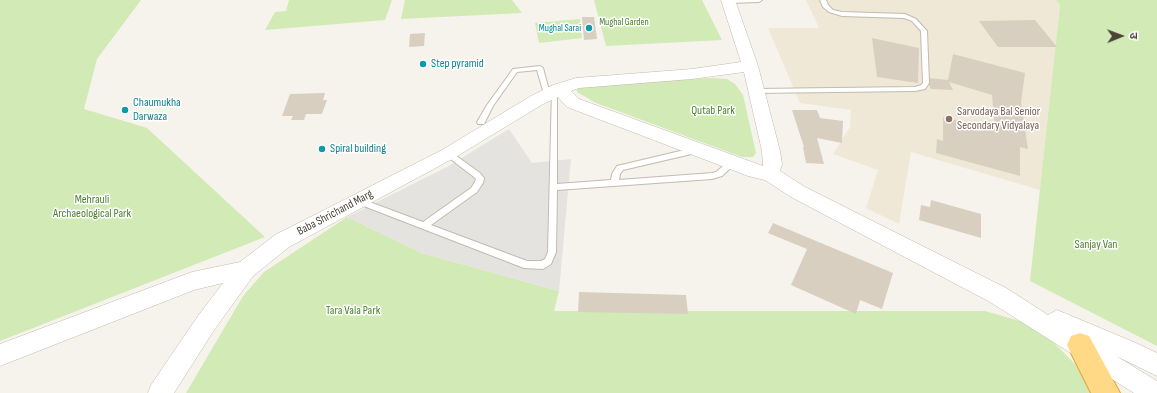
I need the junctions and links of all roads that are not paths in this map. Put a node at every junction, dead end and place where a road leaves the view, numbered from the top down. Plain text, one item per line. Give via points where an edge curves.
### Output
1 (759, 0) edge
2 (822, 0) edge
3 (729, 1) edge
4 (750, 66) junction
5 (756, 91) junction
6 (554, 92) junction
7 (481, 122) dead end
8 (697, 150) junction
9 (448, 154) junction
10 (732, 163) junction
11 (770, 174) junction
12 (615, 183) junction
13 (554, 187) junction
14 (358, 201) junction
15 (423, 226) junction
16 (246, 270) junction
17 (998, 295) junction
18 (1080, 345) junction
19 (0, 355) edge
20 (1157, 366) edge
21 (160, 393) edge
22 (1106, 393) edge
23 (1155, 393) edge

1 - 3 lane
2 - 5 lane via 831,11 842,14 905,16 914,20 924,31 926,84 915,89
3 - 4 street
4 - 5 street
4 - 6 street, Baba Shrichand Marg via 685,75 586,81
5 - 11 street via 772,151 773,164
6 - 7 lane via 540,68 515,70
6 - 8 street via 573,103
6 - 9 street, Baba Shrichand Marg
6 - 13 lane
8 - 10 street
8 - 12 lane via 620,168
9 - 14 street, Baba Shrichand Marg
9 - 15 lane via 477,175 480,178 479,183 474,190
10 - 11 street
10 - 12 lane via 719,174
11 - 17 street via 798,192
12 - 13 lane
13 - 15 lane via 552,252 544,265 527,266
14 - 15 lane
14 - 16 street, Baba Shrichand Marg via 282,241
16 - 19 street via 192,281
16 - 21 street, Baba Shrichand Marg via 206,323
17 - 18 street
17 - 20 street via 1128,350
18 - 22 highway
18 - 23 street

